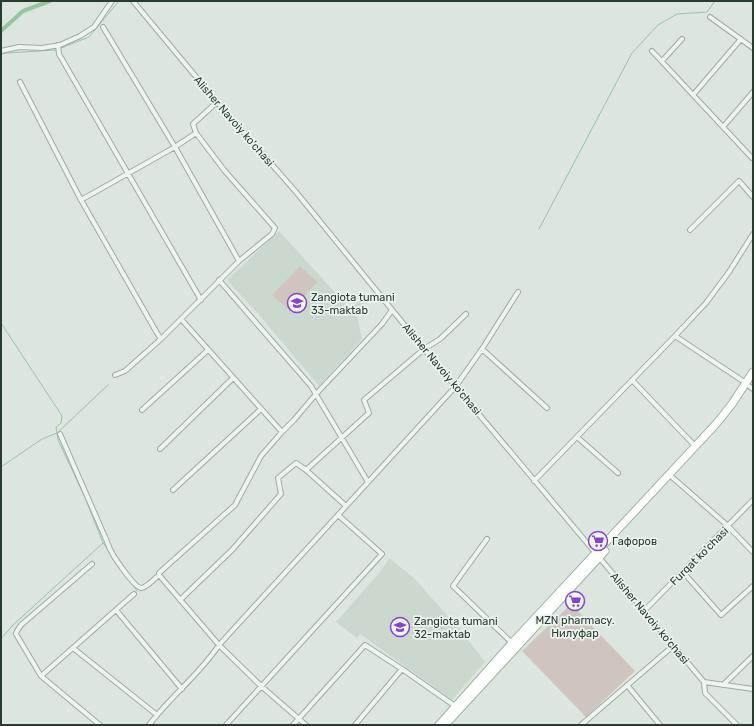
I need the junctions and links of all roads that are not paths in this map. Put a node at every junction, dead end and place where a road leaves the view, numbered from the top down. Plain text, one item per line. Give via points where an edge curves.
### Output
1 (112, 1) edge
2 (133, 1) edge
3 (710, 17) dead end
4 (102, 27) dead end
5 (682, 39) dead end
6 (741, 39) junction
7 (58, 45) junction
8 (753, 48) edge
9 (1, 51) edge
10 (652, 51) dead end
11 (662, 61) junction
12 (20, 82) dead end
13 (753, 92) edge
14 (693, 94) junction
15 (217, 102) junction
16 (723, 127) junction
17 (196, 133) junction
18 (175, 147) junction
19 (753, 156) edge
20 (127, 173) junction
21 (753, 197) edge
22 (81, 200) junction
23 (690, 230) dead end
24 (753, 234) edge
25 (239, 261) junction
26 (219, 280) junction
27 (518, 292) dead end
28 (201, 300) junction
29 (392, 310) junction
30 (466, 314) dead end
31 (181, 320) junction
32 (675, 336) junction
33 (161, 338) junction
34 (424, 349) junction
35 (482, 349) junction
36 (208, 350) junction
37 (753, 372) edge
38 (115, 375) dead end
39 (233, 378) junction
40 (632, 380) junction
41 (750, 384) edge
42 (456, 386) junction
43 (316, 394) junction
44 (547, 408) dead end
45 (261, 409) junction
46 (142, 410) dead end
47 (282, 432) junction
48 (60, 434) dead end
49 (577, 437) junction
50 (342, 438) junction
51 (695, 446) junction
52 (160, 449) dead end
53 (306, 470) junction
54 (618, 473) dead end
55 (672, 477) junction
56 (534, 481) junction
57 (368, 482) junction
58 (174, 490) dead end
59 (753, 500) edge
60 (346, 506) junction
61 (338, 515) junction
62 (728, 526) junction
63 (487, 539) dead end
64 (753, 552) edge
65 (597, 556) junction
66 (92, 564) dead end
67 (683, 572) junction
68 (159, 575) junction
69 (753, 586) edge
70 (134, 594) dead end
71 (180, 600) junction
72 (116, 610) junction
73 (644, 611) junction
74 (512, 643) junction
75 (219, 645) junction
76 (673, 646) junction
77 (74, 648) junction
78 (753, 656) edge
79 (402, 669) junction
80 (41, 676) junction
81 (704, 682) junction
82 (628, 685) junction
83 (723, 685) junction
84 (261, 686) junction
85 (753, 689) edge
86 (182, 690) junction
87 (455, 706) junction
88 (157, 715) junction
89 (300, 718) junction
90 (100, 725) edge
91 (149, 725) edge
92 (226, 725) edge
93 (293, 725) edge
94 (306, 725) edge
95 (355, 725) edge
96 (439, 725) edge
97 (446, 725) edge
98 (581, 725) edge
99 (660, 725) edge
100 (737, 725) edge

1 - 7 street via 94,27
2 - 15 street, Alisher Navoiy ko'chasi
3 - 6 street
4 - 18 street
5 - 11 street
6 - 8 street
6 - 14 street
7 - 9 street via 42,48 19,47
7 - 20 street via 59,54
10 - 11 street
11 - 14 street
12 - 22 street
13 - 16 street
14 - 16 street
15 - 17 street via 193,124
15 - 29 street, Alisher Navoiy ko'chasi via 296,192
16 - 19 street via 752,158
17 - 18 street
17 - 25 street via 224,170 275,228 272,234
18 - 20 street
18 - 25 street
20 - 22 street
20 - 28 street
21 - 23 street via 739,181
22 - 33 street
24 - 32 street via 706,303
25 - 26 street
26 - 28 street
26 - 43 street
27 - 35 street
28 - 31 street
29 - 34 street, Alisher Navoiy ko'chasi
29 - 43 street
30 - 34 street via 440,339
31 - 33 street
31 - 36 street
32 - 40 street
32 - 41 street
33 - 38 street via 125,371
34 - 42 street, Alisher Navoiy ko'chasi
34 - 50 street via 364,400 369,413
35 - 42 street
35 - 44 street
36 - 39 street
36 - 46 street
37 - 41 main road
39 - 45 street
39 - 52 street
40 - 49 street
40 - 51 street
41 - 51 main road
41 - 55 main road via 720,426
42 - 56 street, Alisher Navoiy ko'chasi
42 - 57 street
43 - 47 street
43 - 50 street
45 - 47 street
45 - 58 street
47 - 68 street via 261,456 236,505
48 - 68 street via 110,550 136,586 143,588
49 - 54 street
49 - 56 street
50 - 53 street
50 - 57 street
51 - 65 main road
53 - 60 street
53 - 71 street via 296,463 278,478 281,494 232,550
55 - 62 street
55 - 65 main road
56 - 65 street, Alisher Navoiy ko'chasi
57 - 60 street
59 - 62 street, Furqat ko'chasi
60 - 61 street
61 - 75 street
61 - 84 street via 382,554
62 - 64 street
62 - 67 street, Furqat ko'chasi
63 - 74 street via 453,586
65 - 73 street, Alisher Navoiy ko'chasi
65 - 74 main road
65 - 97 main road
66 - 80 street via 17,631 16,634
67 - 69 street via 720,615
67 - 73 street, Furqat ko'chasi
68 - 71 street
70 - 72 street
71 - 75 street
72 - 77 street
72 - 86 street
73 - 76 street, Alisher Navoiy ko'chasi
74 - 87 main road
75 - 84 street
75 - 86 street
76 - 81 street, Alisher Navoiy ko'chasi
76 - 82 street
77 - 80 street
77 - 88 street
78 - 83 street
79 - 87 street
79 - 89 street via 365,645
79 - 95 street
80 - 90 street
81 - 83 street
81 - 100 street, Alisher Navoiy ko'chasi via 705,693
82 - 98 street
82 - 99 street
83 - 85 street
84 - 89 street
84 - 92 street
86 - 88 street
87 - 96 main road
88 - 91 street
89 - 93 street
89 - 94 street

